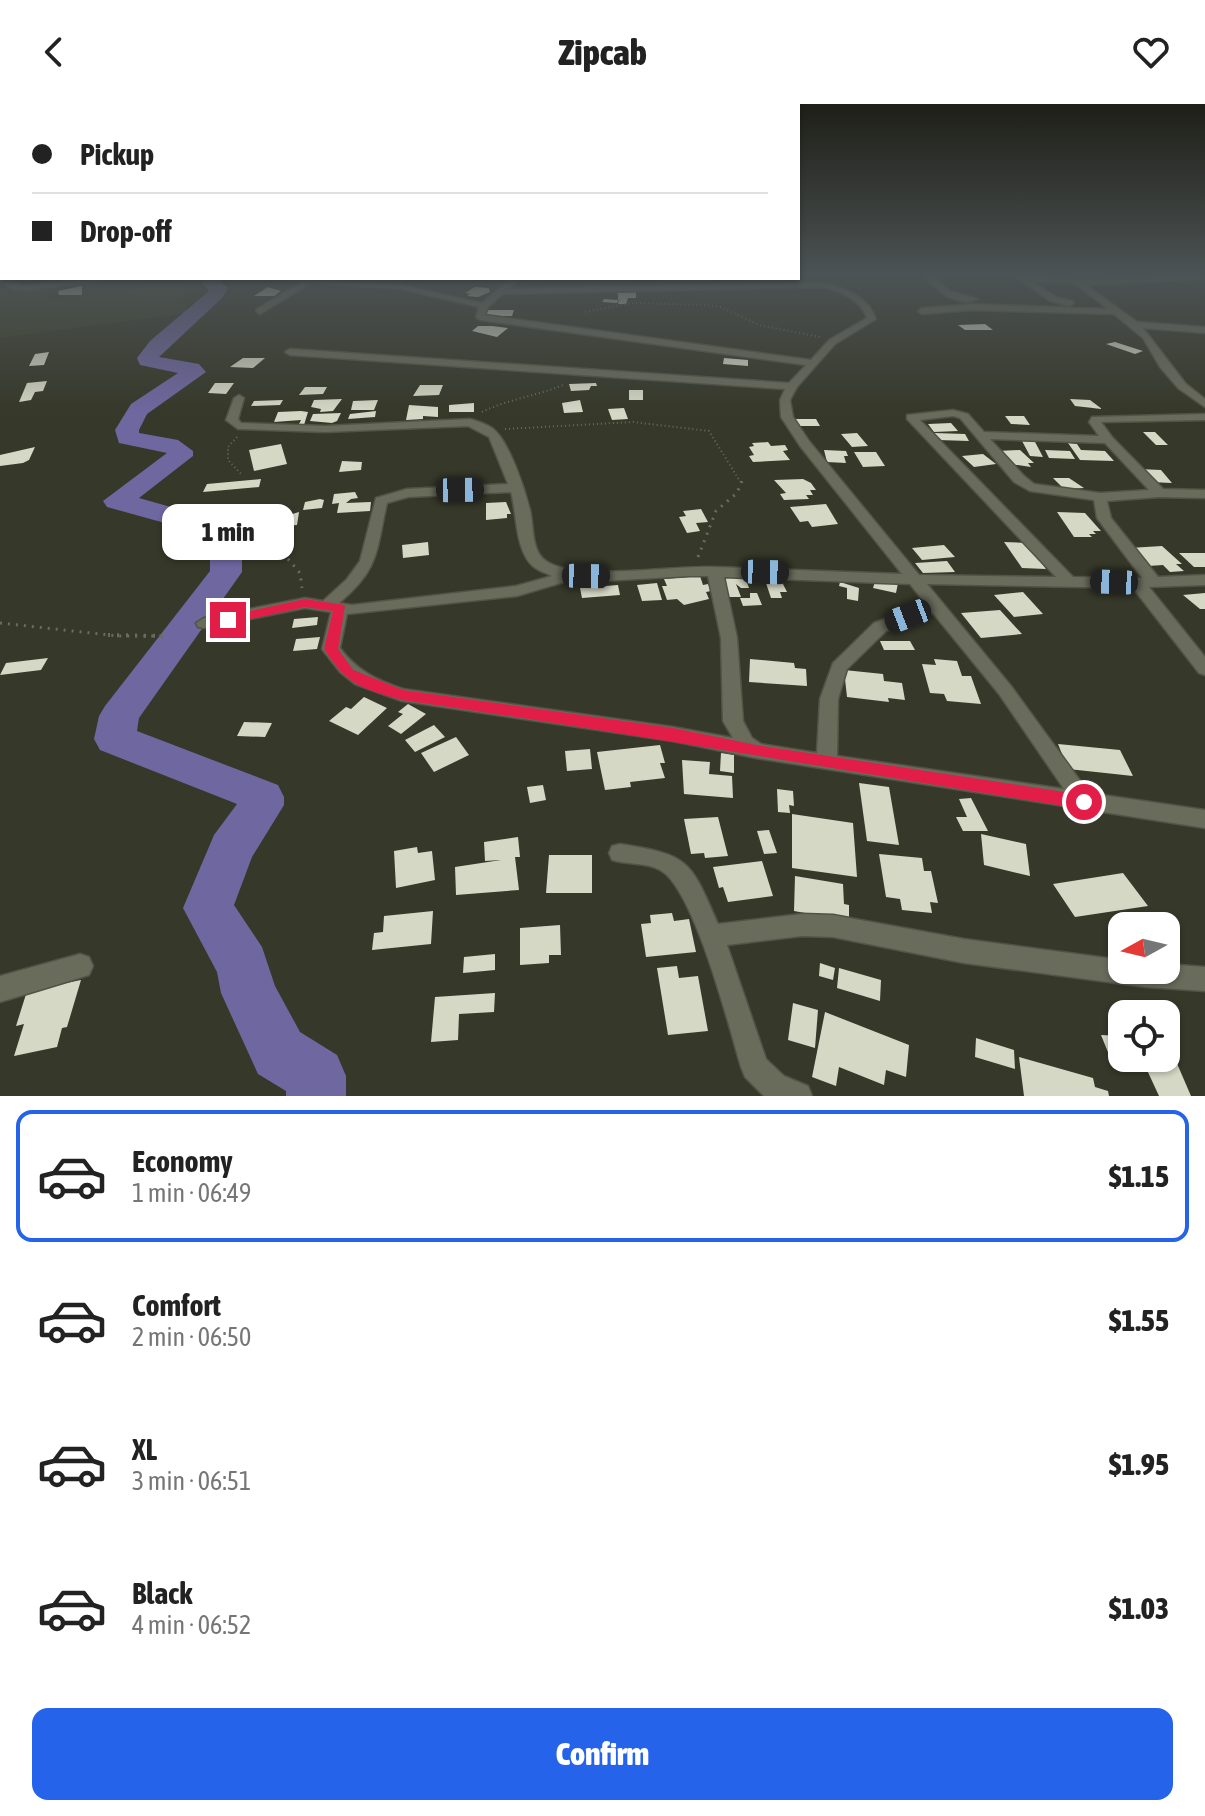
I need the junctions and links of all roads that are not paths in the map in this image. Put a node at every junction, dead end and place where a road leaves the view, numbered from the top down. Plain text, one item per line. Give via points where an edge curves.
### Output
1 (500, 320) edge
2 (870, 320) edge
3 (1127, 320) edge
4 (1135, 325) junction
5 (1205, 330) edge
6 (290, 352) dead end
7 (814, 363) junction
8 (792, 386) junction
9 (239, 398) dead end
10 (1205, 404) edge
11 (1205, 417) edge
12 (982, 435) junction
13 (1108, 440) junction
14 (515, 488) junction
15 (1159, 493) junction
16 (1198, 494) edge
17 (1100, 497) junction
18 (1205, 506) edge
19 (715, 571) junction
20 (569, 575) junction
21 (917, 579) junction
22 (1205, 580) edge
23 (1068, 581) junction
24 (1145, 582) junction
25 (936, 606) junction
26 (333, 607) junction
27 (204, 623) dead end
28 (1205, 669) edge
29 (756, 751) junction
30 (827, 762) junction
31 (1084, 802) junction
32 (1205, 819) edge
33 (620, 853) dead end
34 (711, 936) junction
35 (80, 966) dead end
36 (1205, 979) edge
37 (0, 989) edge
38 (798, 1096) edge

1 - 7 street
2 - 7 street via 836,340
3 - 4 street
4 - 5 street
4 - 10 street via 1182,386
6 - 8 street
7 - 8 street
8 - 21 street via 785,400 787,417
9 - 14 street via 232,420 238,426 309,429 470,422 488,430
11 - 13 street via 1096,419
12 - 13 street
12 - 17 street via 1030,487
12 - 23 street via 959,414 911,417
13 - 15 street
14 - 20 street via 529,549 548,570
14 - 26 street via 407,493 381,501 371,551
15 - 16 street
15 - 17 street
16 - 18 street
17 - 24 street via 1104,518
19 - 20 street
19 - 21 street
19 - 29 street via 729,638 733,721
20 - 26 street via 517,591 374,608
21 - 23 street
21 - 25 street
22 - 24 street
23 - 24 street
24 - 28 street
25 - 30 street via 880,627 839,667 829,699
25 - 31 street via 1005,690
26 - 27 street via 305,603
26 - 29 street via 331,649 348,673 368,684 402,695
29 - 30 street
30 - 31 street
31 - 32 street
33 - 34 street via 671,863 688,884
34 - 36 street via 833,926 964,951
34 - 38 street via 755,1067 768,1084
35 - 37 street

